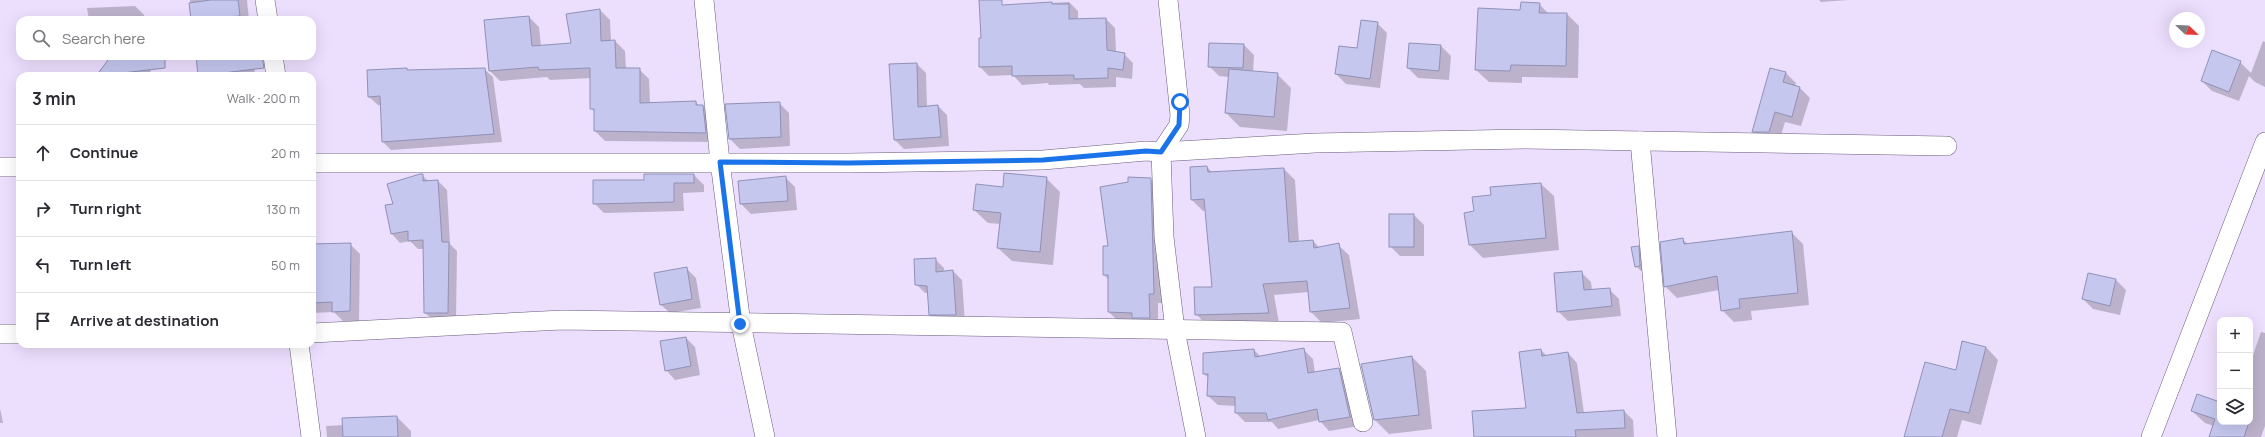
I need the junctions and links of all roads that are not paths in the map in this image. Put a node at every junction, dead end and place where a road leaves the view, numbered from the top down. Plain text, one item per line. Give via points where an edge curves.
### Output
1 (265, 0) edge
2 (704, 0) edge
3 (1168, 0) edge
4 (267, 16) edge
5 (274, 60) edge
6 (275, 72) edge
7 (1640, 141) junction
8 (2265, 142) edge
9 (1948, 146) dead end
10 (1161, 152) junction
11 (720, 162) junction
12 (316, 163) edge
13 (0, 167) edge
14 (16, 167) edge
15 (740, 324) junction
16 (1175, 330) junction
17 (316, 333) edge
18 (0, 334) edge
19 (16, 334) edge
20 (300, 348) edge
21 (1363, 422) dead end
22 (311, 437) edge
23 (764, 437) edge
24 (1196, 437) edge
25 (1667, 437) edge
26 (2151, 437) edge

1 - 4 street
2 - 11 street
3 - 10 street via 1180,102 1179,125
5 - 6 street
7 - 9 street
7 - 10 street via 1524,139 1315,143
7 - 25 street
8 - 26 street
10 - 11 street via 1036,160
10 - 16 street via 1164,236
11 - 12 street
11 - 15 street
13 - 14 street
15 - 16 street
15 - 17 street via 562,320
15 - 23 street
16 - 21 street via 1342,332
16 - 24 street
18 - 19 street
20 - 22 street

